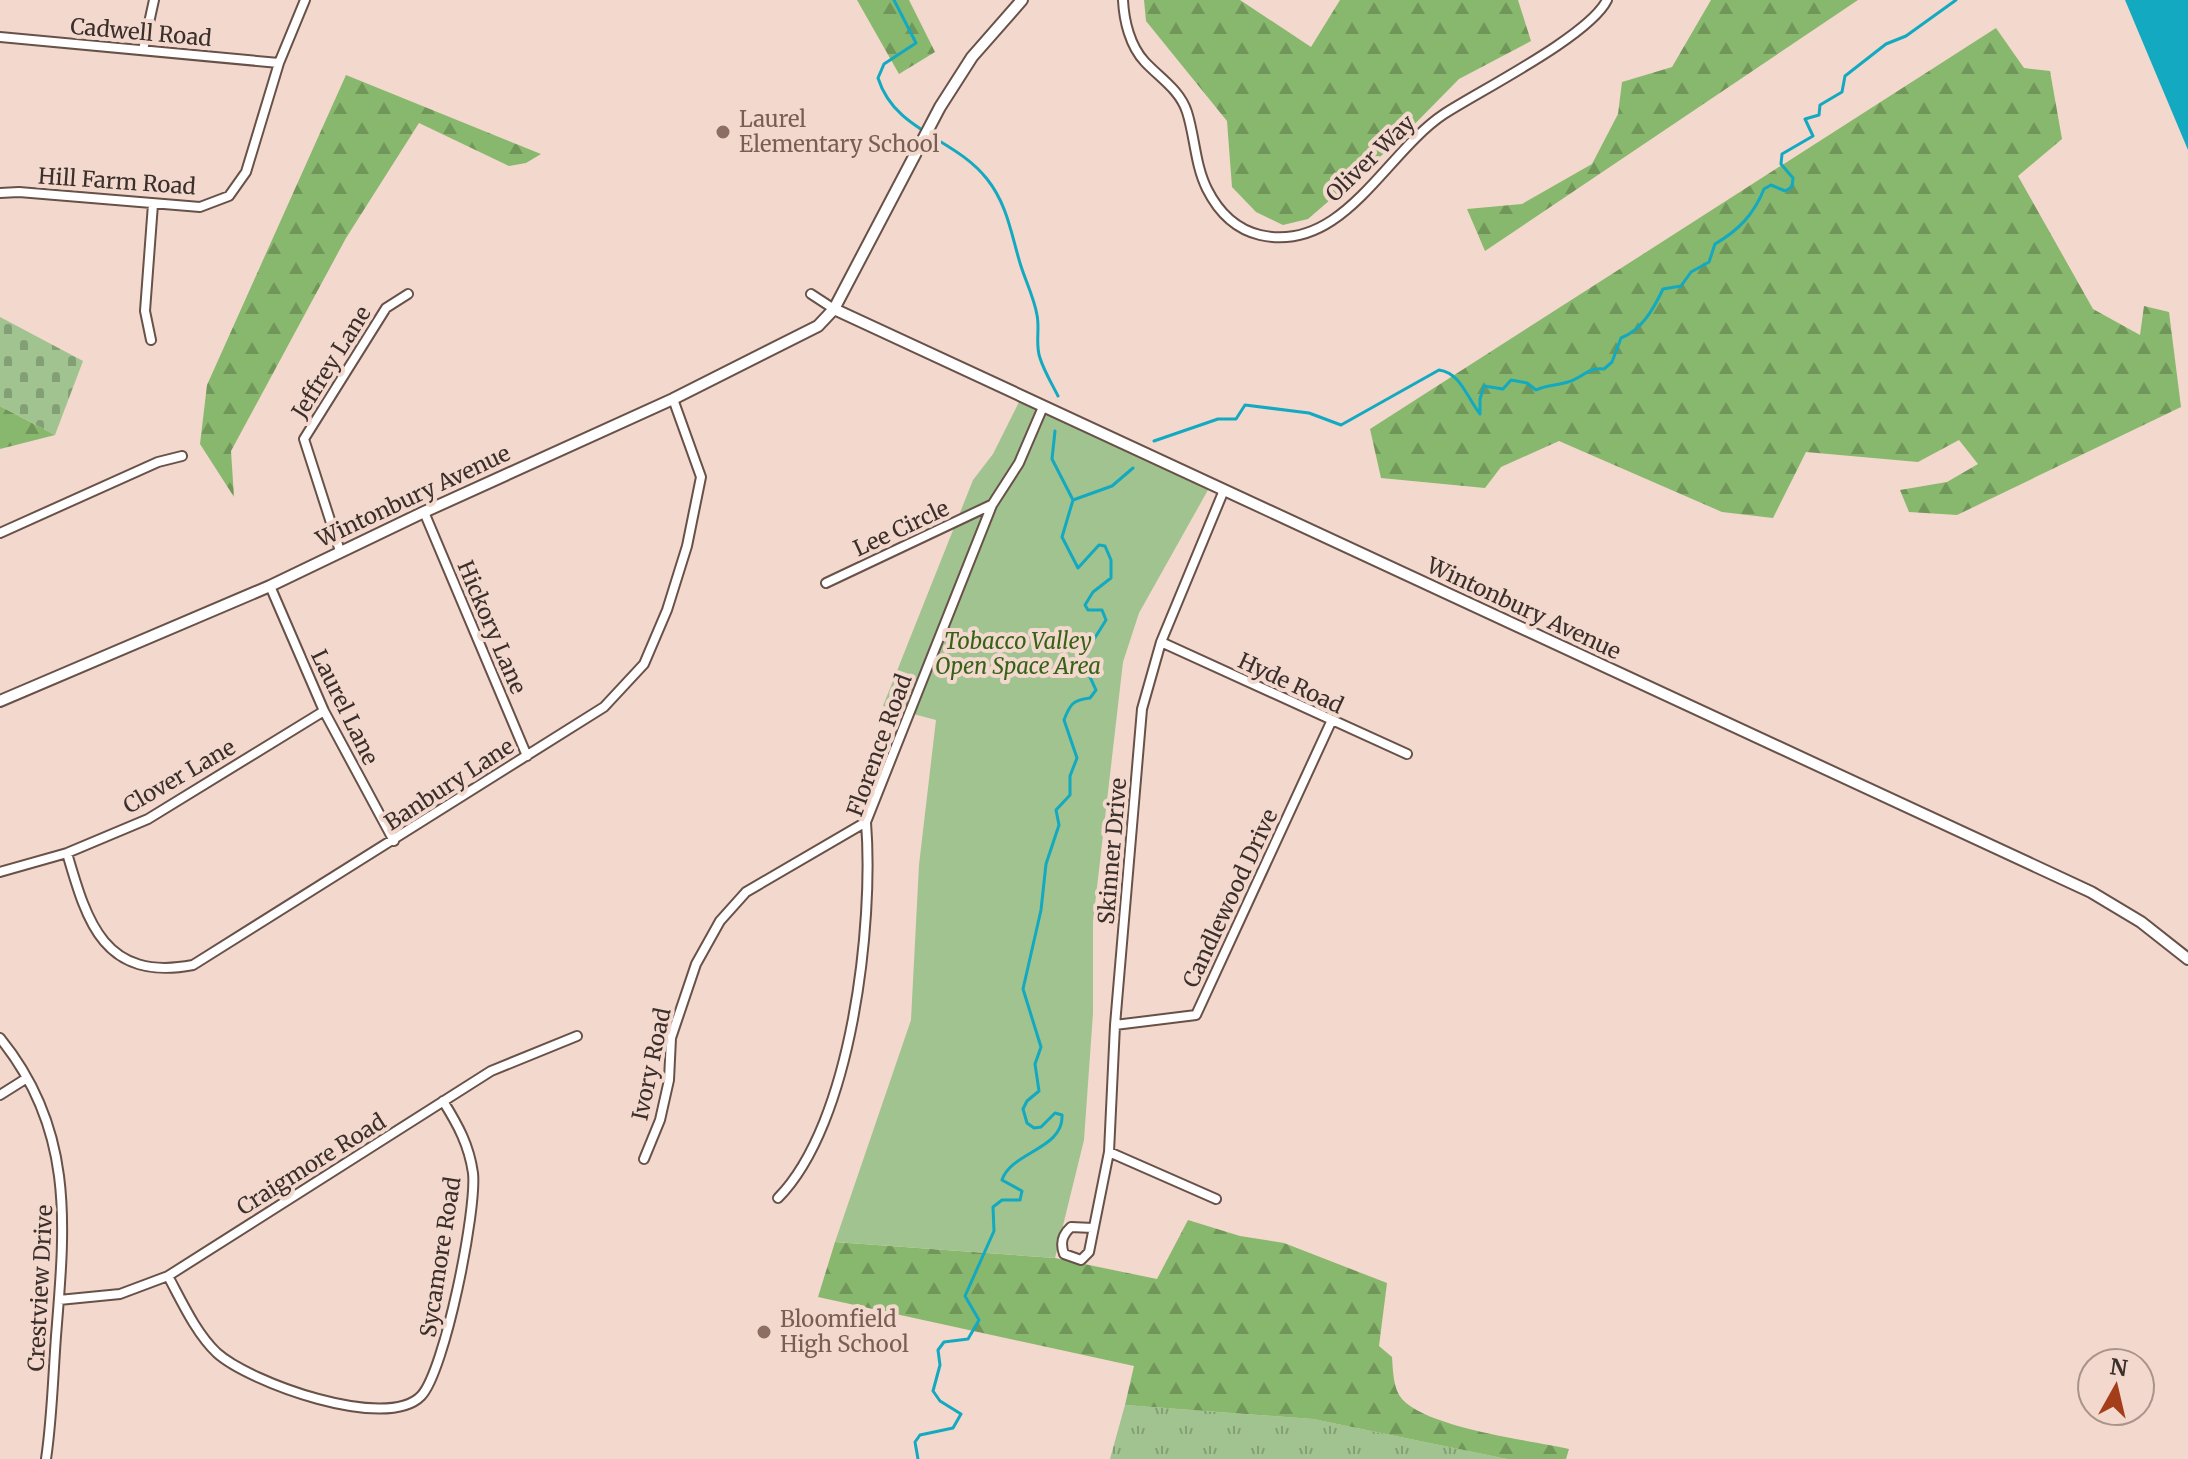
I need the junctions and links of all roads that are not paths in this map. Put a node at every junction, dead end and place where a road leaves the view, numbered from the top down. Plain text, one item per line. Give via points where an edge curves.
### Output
1 (154, 0) edge
2 (305, 0) edge
3 (1022, 0) edge
4 (1607, 0) edge
5 (1122, 2) edge
6 (0, 37) edge
7 (143, 50) junction
8 (279, 63) junction
9 (0, 193) edge
10 (153, 204) junction
11 (408, 294) dead end
12 (811, 294) dead end
13 (834, 309) junction
14 (151, 340) dead end
15 (673, 399) junction
16 (1043, 407) junction
17 (182, 456) dead end
18 (1224, 490) junction
19 (992, 505) junction
20 (424, 512) junction
21 (0, 533) edge
22 (340, 551) junction
23 (826, 583) dead end
24 (270, 586) junction
25 (1161, 642) junction
26 (0, 701) edge
27 (324, 711) junction
28 (1331, 722) junction
29 (1407, 754) dead end
30 (527, 756) junction
31 (866, 822) junction
32 (394, 841) junction
33 (67, 853) junction
34 (0, 872) edge
35 (2188, 959) edge
36 (1115, 1025) junction
37 (577, 1036) dead end
38 (0, 1038) edge
39 (27, 1078) junction
40 (0, 1095) edge
41 (443, 1101) junction
42 (1109, 1152) junction
43 (644, 1159) dead end
44 (778, 1198) dead end
45 (1216, 1199) dead end
46 (1093, 1228) junction
47 (168, 1276) junction
48 (59, 1300) junction
49 (46, 1459) edge

1 - 7 street
2 - 8 street, Hill Farm Road
3 - 13 street via 972,57
4 - 5 street, Oliver Way via 1553,48 1421,131 1325,226 1298,237 1251,233 1229,221 1208,192 1187,110 1143,60 1126,29
6 - 7 street, Cadwell Road
7 - 8 street, Cadwell Road
8 - 10 street, Hill Farm Road via 241,183 229,196 200,207
9 - 10 street, Hill Farm Road
10 - 14 street via 145,311
11 - 22 street, Jeffrey Lane via 386,308 304,439
12 - 13 street, Wintonbury Avenue
13 - 15 street, Wintonbury Avenue via 818,326
13 - 16 street, Wintonbury Avenue
15 - 20 street, Wintonbury Avenue
15 - 30 street, Banbury Lane via 701,477 667,610 644,664 604,707
16 - 18 street, Wintonbury Avenue
16 - 19 street, Florence Road via 1019,463
17 - 21 street
18 - 25 street, Skinner Drive
18 - 35 street, Wintonbury Avenue via 2091,892
19 - 23 street, Lee Circle
19 - 31 street, Florence Road
20 - 22 street, Wintonbury Avenue
20 - 30 street, Hickory Lane
22 - 24 street, Wintonbury Avenue
24 - 26 street, Wintonbury Avenue
24 - 27 street, Laurel Lane
25 - 28 street, Hyde Road
25 - 36 street, Skinner Drive via 1142,709
27 - 32 street, Laurel Lane
27 - 33 street, Clover Lane via 148,819
28 - 29 street, Hyde Road
28 - 36 street, Candlewood Drive via 1196,1015
30 - 32 street, Banbury Lane
31 - 43 street, Ivory Road via 746,892 720,921 696,964 671,1038 669,1080
31 - 44 street, Florence Road via 869,857 850,1044 800,1176
32 - 33 street, Banbury Lane via 209,959 174,969 137,964 100,939 84,912
33 - 34 street, Clover Lane
36 - 42 street, Skinner Drive
37 - 41 street, Craigmore Road via 491,1071
38 - 39 street, Crestview Drive
39 - 40 street
39 - 48 street, Crestview Drive via 47,1120 61,1175
41 - 47 street, Craigmore Road
41 - 47 street, Sycamore Road via 464,1135 474,1176 446,1342 422,1396 403,1408 363,1408 240,1370 216,1351
42 - 45 street
42 - 46 street, Skinner Drive
46 - 46 street, Skinner Drive via 1089,1252 1081,1260 1064,1254 1064,1233 1071,1227
47 - 48 street, Craigmore Road via 120,1294
48 - 49 street, Crestview Drive

